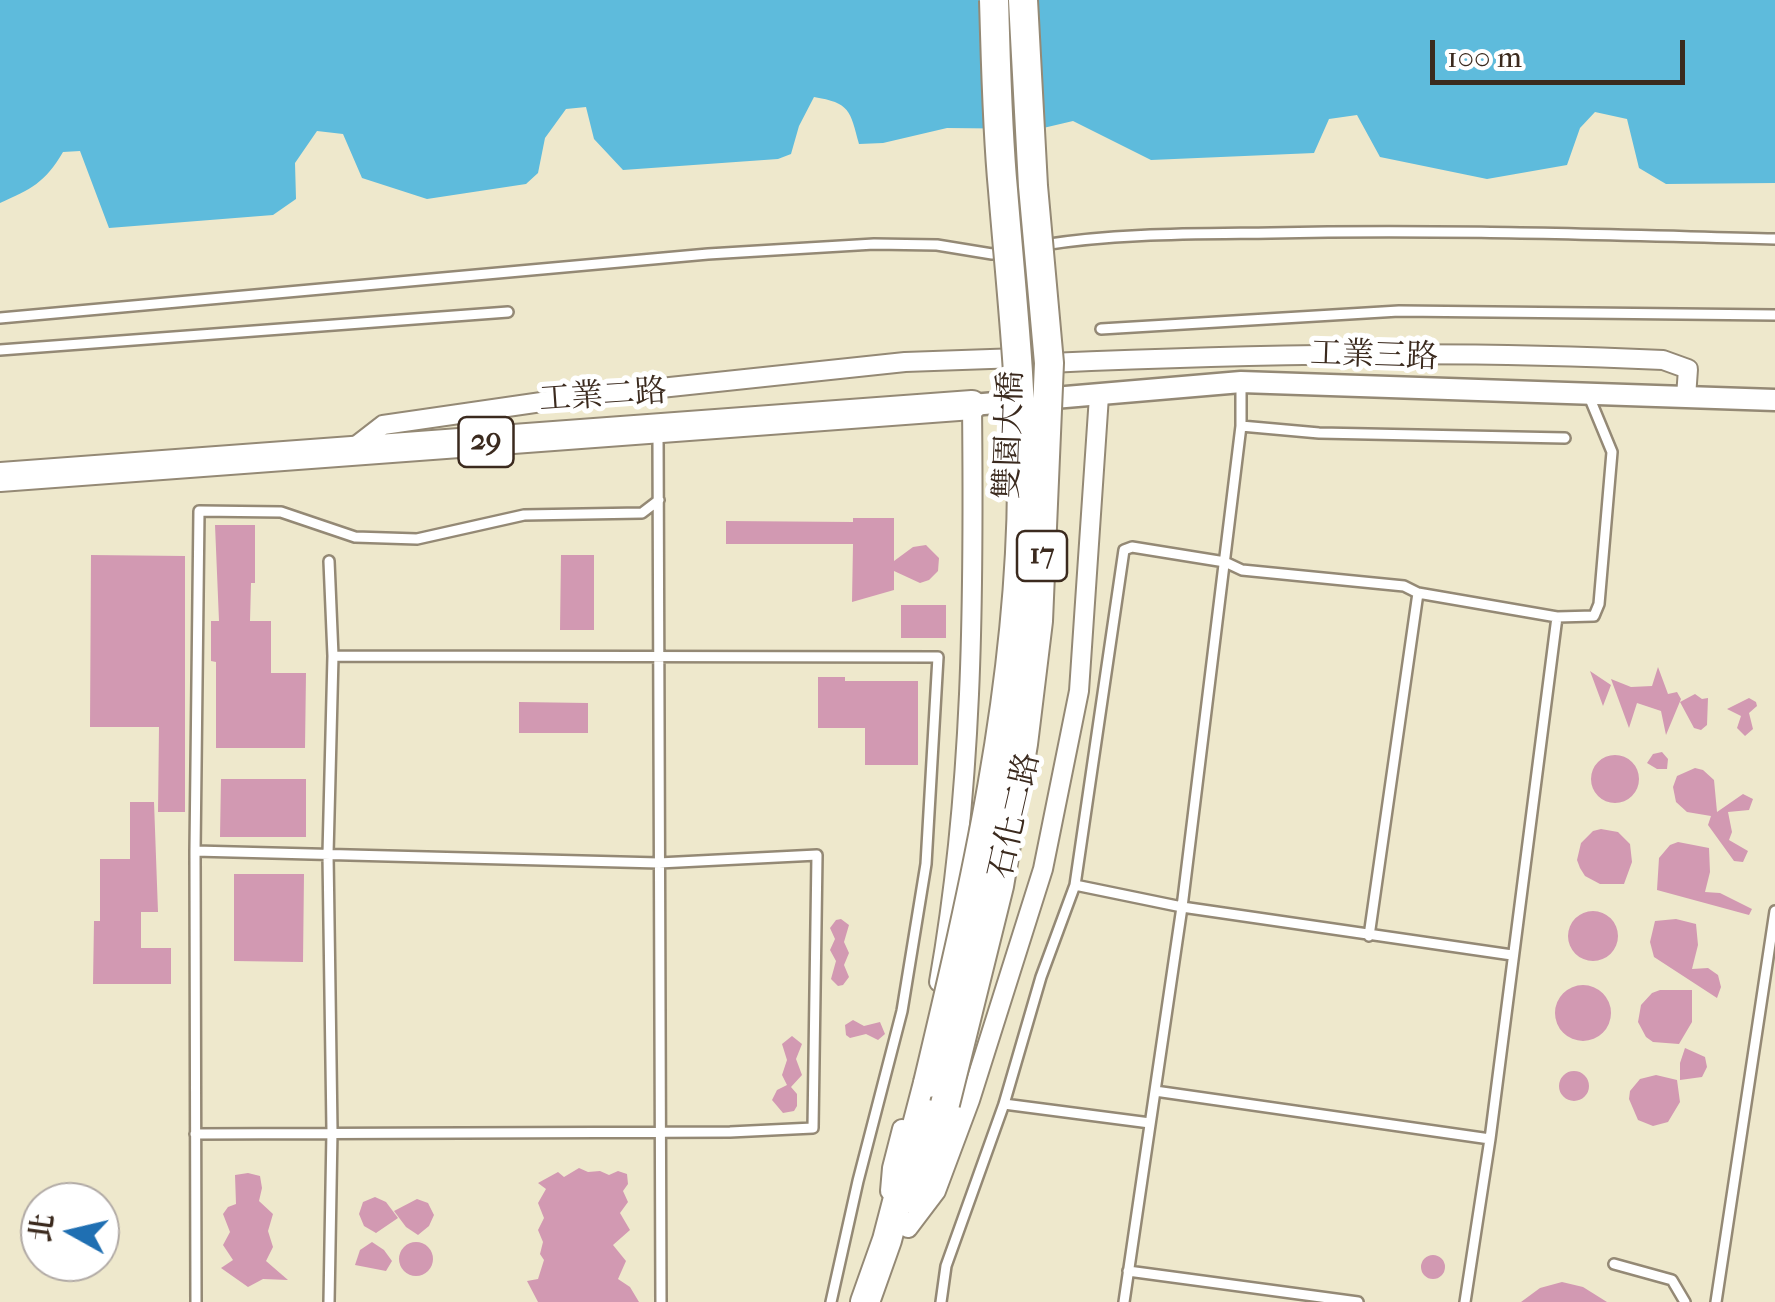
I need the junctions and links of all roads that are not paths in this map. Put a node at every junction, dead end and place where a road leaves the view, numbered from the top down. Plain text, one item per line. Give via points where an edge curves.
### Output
1 (994, 0) edge
2 (1023, 0) edge
3 (1775, 239) edge
4 (508, 312) dead end
5 (1775, 316) edge
6 (0, 318) edge
7 (1101, 329) dead end
8 (0, 350) edge
9 (1019, 358) junction
10 (1049, 362) junction
11 (1240, 382) junction
12 (1588, 394) junction
13 (1098, 396) junction
14 (1686, 397) junction
15 (1775, 400) edge
16 (972, 405) junction
17 (1241, 426) junction
18 (658, 428) junction
19 (1565, 438) dead end
20 (348, 452) junction
21 (0, 476) edge
22 (658, 500) junction
23 (329, 561) dead end
24 (1225, 562) junction
25 (1418, 593) junction
26 (1557, 617) junction
27 (333, 656) junction
28 (659, 658) junction
29 (194, 851) junction
30 (328, 854) junction
31 (659, 863) junction
32 (1075, 885) junction
33 (1182, 906) junction
34 (1775, 911) edge
35 (1774, 926) edge
36 (1369, 936) junction
37 (1512, 955) junction
38 (1155, 1091) junction
39 (936, 1093) junction
40 (1004, 1104) junction
41 (1150, 1123) junction
42 (332, 1132) junction
43 (662, 1132) junction
44 (194, 1134) junction
45 (1490, 1139) junction
46 (898, 1234) junction
47 (1614, 1264) dead end
48 (1128, 1270) junction
49 (196, 1302) edge
50 (329, 1302) edge
51 (660, 1302) edge
52 (831, 1302) edge
53 (865, 1302) edge
54 (884, 1302) edge
55 (941, 1302) edge
56 (1124, 1302) edge
57 (1358, 1302) edge
58 (1464, 1302) edge
59 (1685, 1302) edge
60 (1716, 1302) edge

1 - 9 main road, 雙園大橋 / 17, bridge
2 - 10 main road, 雙園大橋 / 17, bridge
3 - 6 lane via 1356,231 1087,238 992,254 874,244
4 - 8 lane
5 - 7 lane via 1399,310
9 - 20 street via 905,362 576,397 383,425
9 - 39 main road, 雙園大橋 / 17, bridge via 1022,487 1014,634 996,776
10 - 14 street via 1480,353 1663,360 1688,369
10 - 39 main road, 雙園大橋 / 17, bridge via 1038,621 1023,744 999,886
11 - 12 street, 工業三路
11 - 13 street, 工業三路
11 - 17 lane
12 - 14 street, 工業三路
12 - 26 lane via 1612,452 1599,604 1594,616
13 - 16 street, 工業三路
13 - 46 street, 石化二路 via 1079,691 1043,869 936,1192
14 - 15 street, 工業三路
16 - 18 main road, 工業二路 / 29
16 - 46 street, 石化二路 via 974,603 965,786 933,1015 892,1168
17 - 19 lane
17 - 24 lane
18 - 20 main road, 工業二路 / 29
18 - 22 lane
20 - 21 main road, 工業二路 / 29
22 - 28 lane
22 - 29 lane via 642,513 524,515 416,539 356,537 280,512 198,511
23 - 27 lane
24 - 25 lane via 1242,570 1404,586
24 - 32 lane via 1124,550
24 - 33 lane
25 - 26 lane
25 - 36 lane
26 - 37 lane
27 - 28 lane
27 - 30 lane
28 - 31 lane
28 - 52 lane via 938,657 926,864 908,974
29 - 30 lane
29 - 44 lane
30 - 31 lane
30 - 42 lane
31 - 43 lane
31 - 43 lane via 817,855 813,1128
32 - 33 lane
32 - 40 lane
33 - 36 lane
33 - 38 lane
34 - 35 lane
35 - 60 lane
36 - 37 lane
37 - 45 lane
38 - 41 lane
38 - 45 lane
39 - 46 main road, 石化二路 / 17
40 - 41 lane
40 - 55 lane via 946,1266
41 - 48 lane
42 - 43 lane
42 - 44 lane
42 - 50 lane
43 - 51 lane
44 - 49 lane
45 - 58 lane
46 - 53 main road, 石化二路 / 17
46 - 54 main road, 石化二路 / 17
47 - 59 lane via 1672,1280
48 - 56 lane
48 - 57 lane

